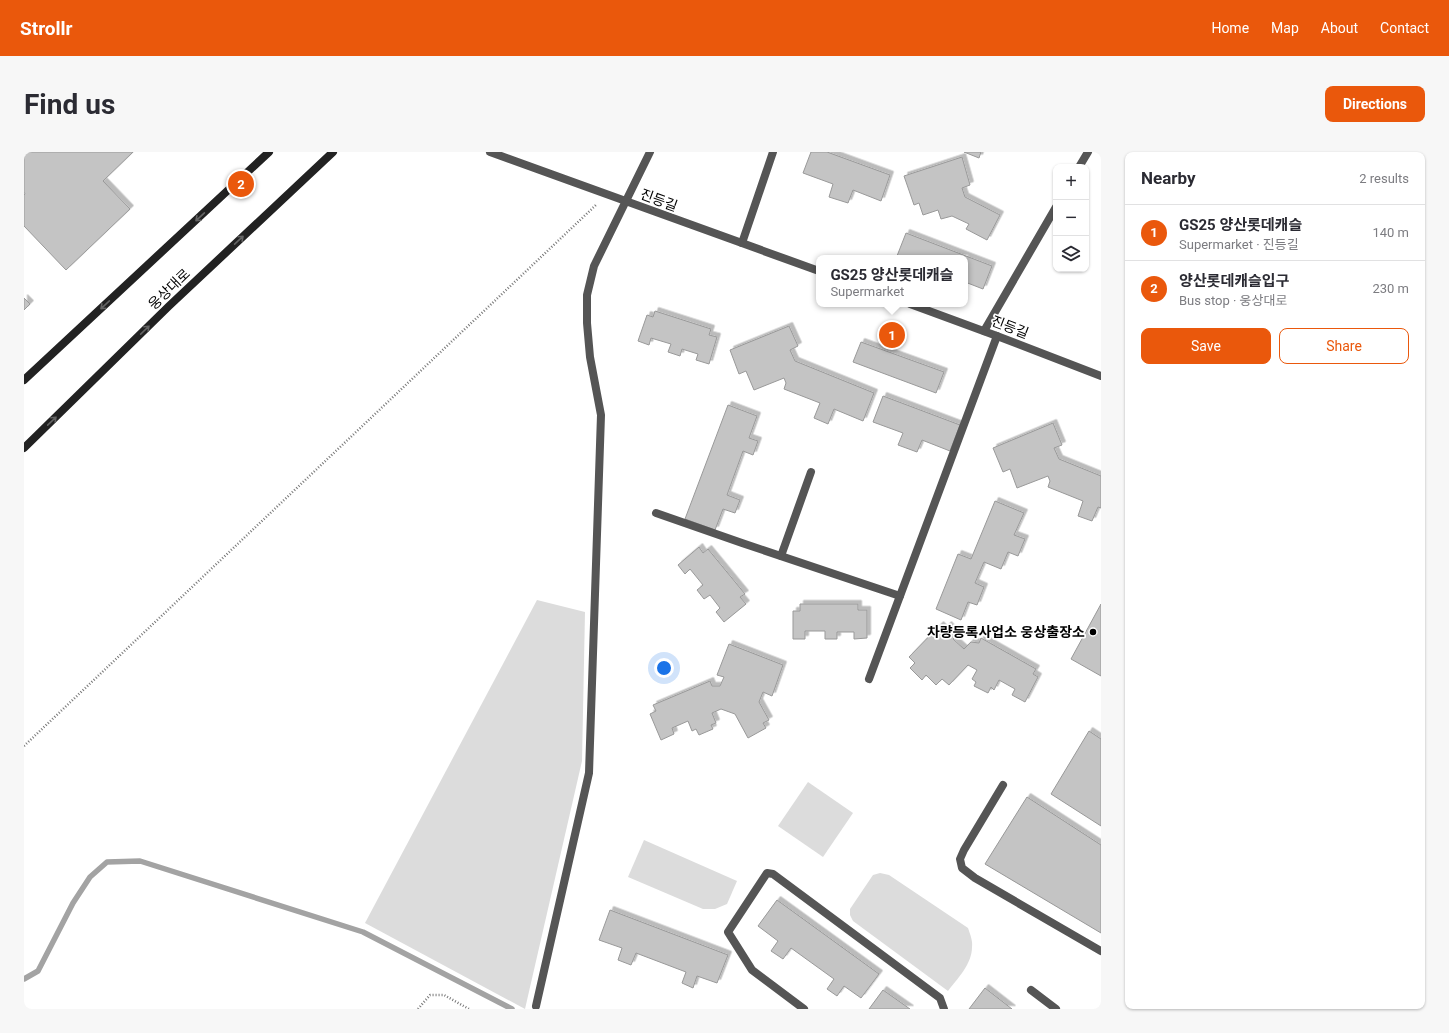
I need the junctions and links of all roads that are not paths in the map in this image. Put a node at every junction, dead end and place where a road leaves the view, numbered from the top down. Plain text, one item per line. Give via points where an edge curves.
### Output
1 (269, 152) edge
2 (333, 152) edge
3 (490, 152) edge
4 (650, 152) edge
5 (773, 152) edge
6 (1088, 152) edge
7 (1081, 164) edge
8 (625, 202) junction
9 (1053, 212) edge
10 (742, 244) junction
11 (816, 270) edge
12 (918, 307) edge
13 (984, 331) junction
14 (997, 336) junction
15 (1101, 376) edge
16 (24, 380) edge
17 (24, 448) edge
18 (811, 472) dead end
19 (656, 513) dead end
20 (781, 556) junction
21 (900, 596) junction
22 (869, 679) dead end
23 (1003, 785) dead end
24 (1101, 951) edge
25 (1031, 990) dead end
26 (536, 1006) dead end
27 (804, 1009) edge
28 (944, 1009) edge
29 (1056, 1009) edge

1 -> 16 main road
17 -> 2 main road, 웅상대로 via 169,306
3 - 8 street, 진등길
4 - 8 street
5 - 10 street
6 - 7 street
8 - 10 street, 진등길
8 - 26 street via 594,266 587,295 590,357 601,415 589,773
9 - 13 street
10 - 11 street, 진등길
12 - 13 street, 진등길
13 - 14 street, 진등길
14 - 15 street, 진등길
14 - 21 street
18 - 20 street
19 - 20 street
20 - 21 street
21 - 22 street
23 - 24 street via 964,850 960,859 962,868
25 - 29 street
27 - 28 street via 752,970 728,932 768,873 773,874 940,998

